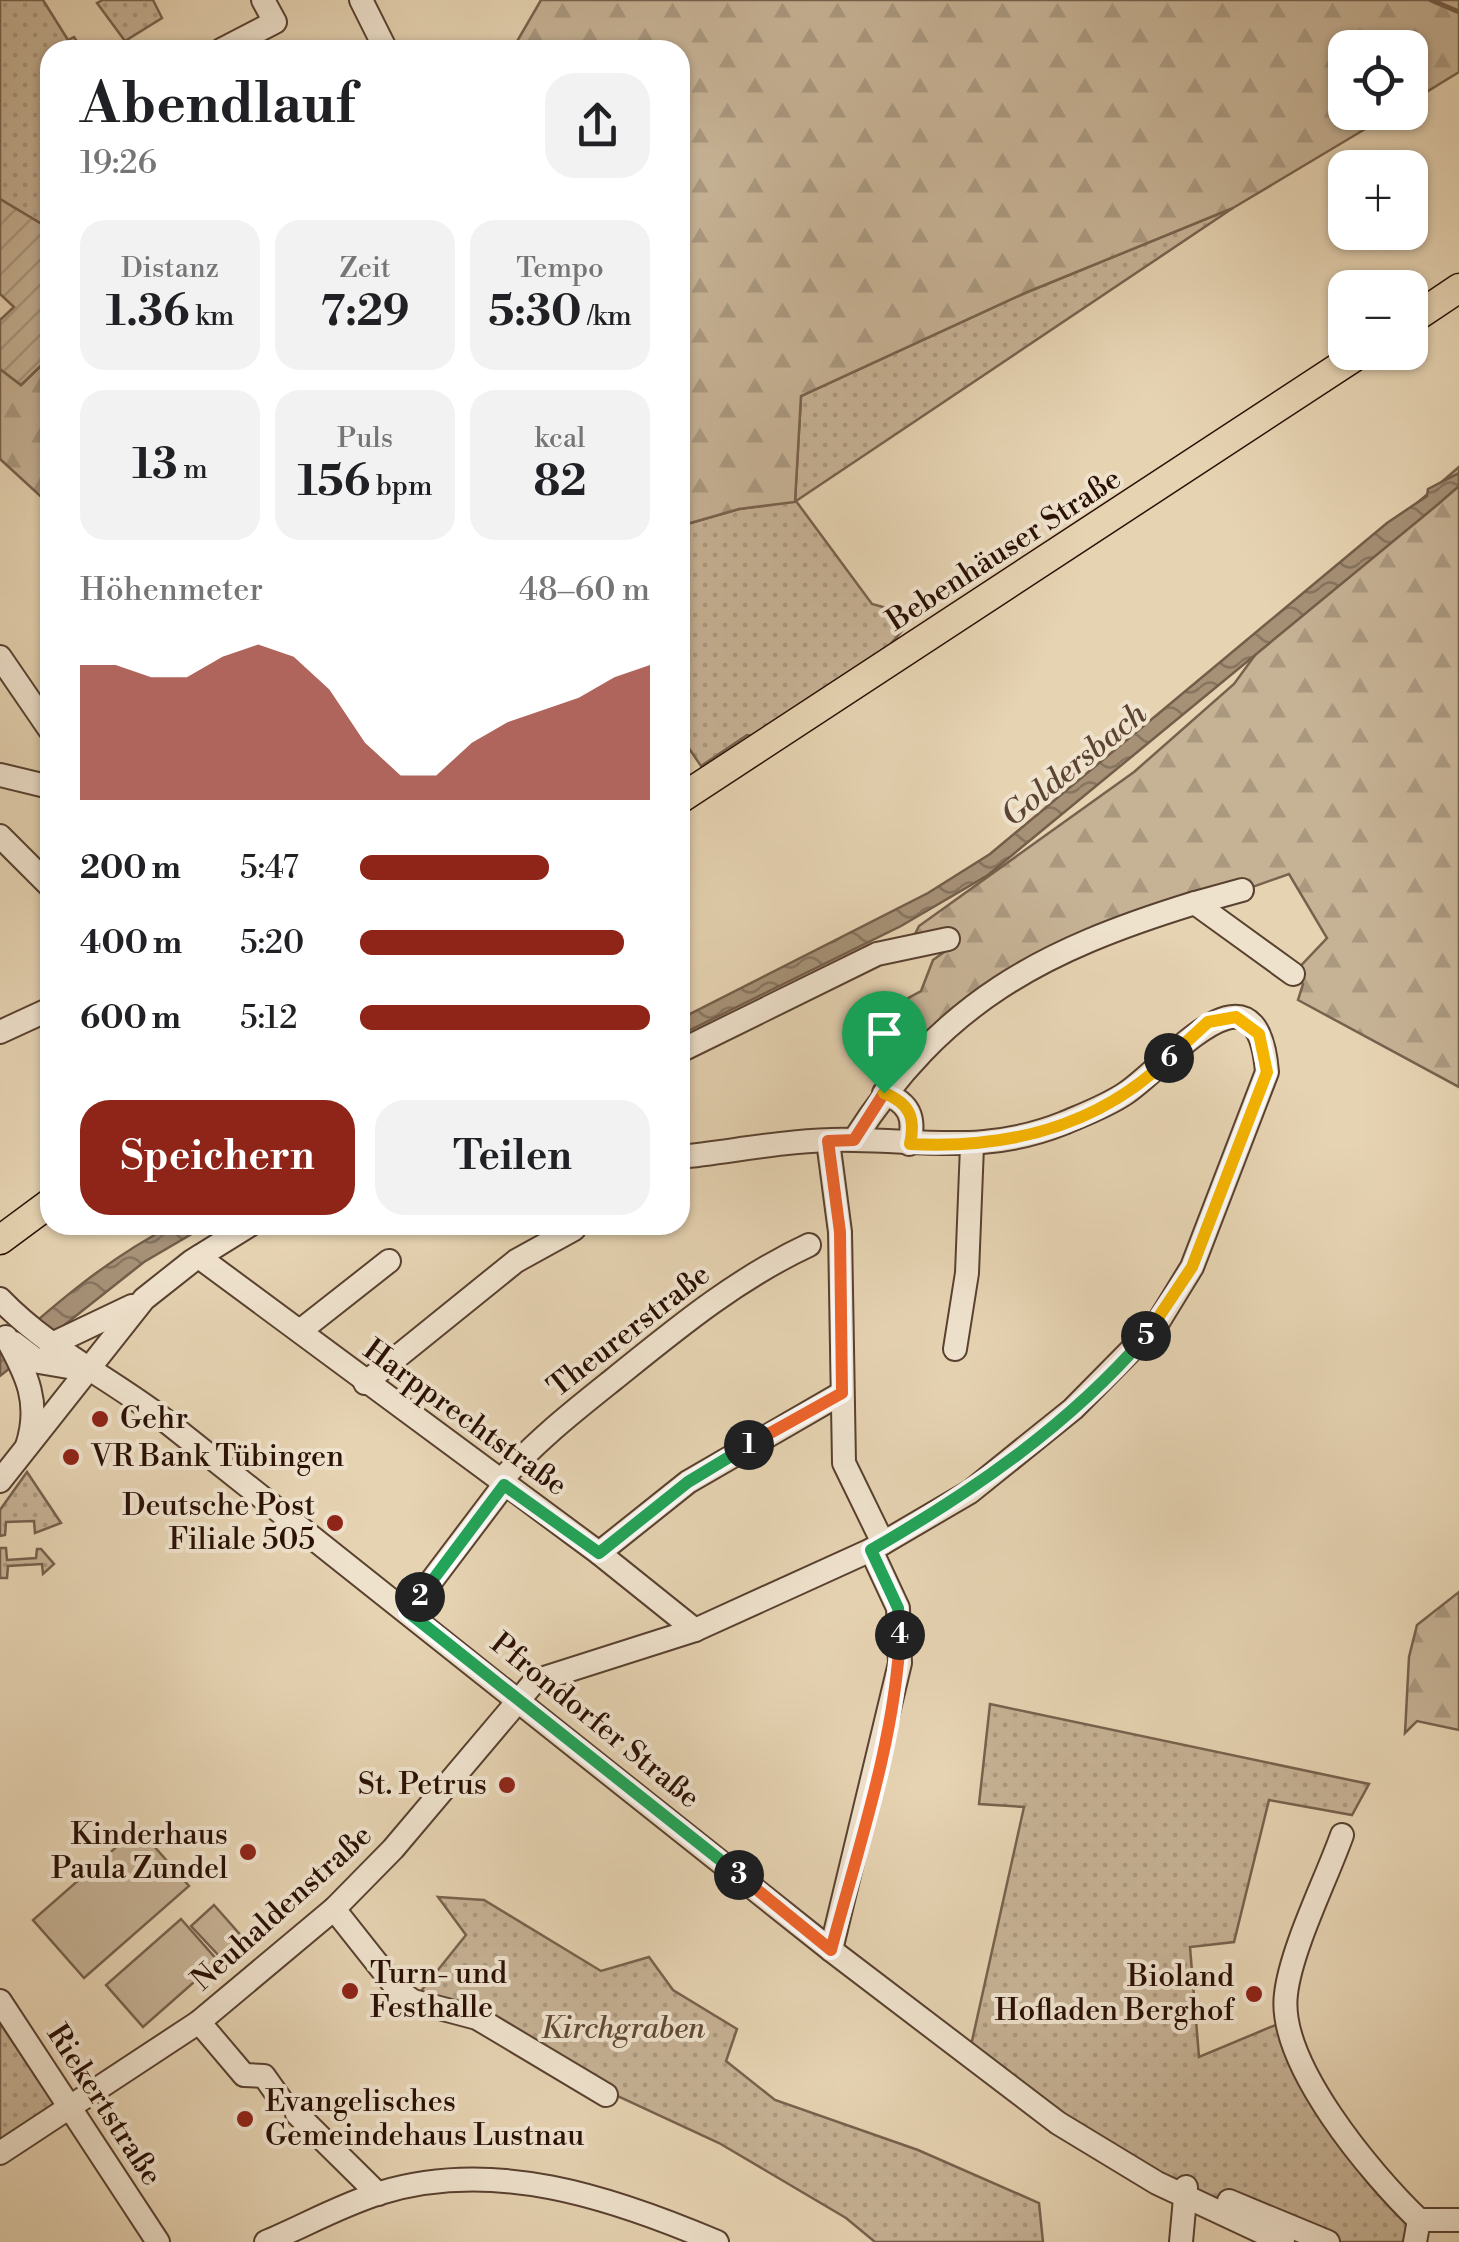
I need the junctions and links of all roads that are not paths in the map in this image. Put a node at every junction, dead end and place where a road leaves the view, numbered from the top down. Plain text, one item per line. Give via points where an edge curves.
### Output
1 (263, 0) edge
2 (361, 0) edge
3 (240, 40) edge
4 (381, 40) edge
5 (1459, 288) edge
6 (1428, 309) edge
7 (1335, 370) edge
8 (0, 657) edge
9 (40, 715) edge
10 (0, 775) edge
11 (40, 785) edge
12 (690, 793) edge
13 (0, 836) edge
14 (40, 876) edge
15 (1242, 890) dead end
16 (1195, 903) junction
17 (948, 940) dead end
18 (1293, 974) dead end
19 (40, 1015) edge
20 (1, 1028) edge
21 (690, 1046) edge
22 (884, 1093) junction
23 (854, 1140) junction
24 (828, 1141) junction
25 (910, 1144) junction
26 (972, 1146) junction
27 (690, 1156) edge
28 (40, 1209) edge
29 (40, 1210) edge
30 (0, 1216) edge
31 (234, 1235) edge
32 (563, 1235) edge
33 (0, 1240) edge
34 (809, 1244) dead end
35 (198, 1257) junction
36 (389, 1261) dead end
37 (0, 1300) edge
38 (144, 1300) junction
39 (9, 1330) edge
40 (88, 1330) junction
41 (300, 1331) junction
42 (955, 1350) dead end
43 (38, 1359) junction
44 (91, 1370) junction
45 (364, 1383) junction
46 (842, 1396) junction
47 (25, 1451) junction
48 (0, 1481) edge
49 (502, 1484) junction
50 (877, 1546) junction
51 (599, 1553) junction
52 (408, 1612) junction
53 (695, 1630) junction
54 (518, 1698) junction
55 (1342, 1835) dead end
56 (334, 1909) junction
57 (831, 1950) junction
58 (0, 2001) edge
59 (199, 2022) junction
60 (606, 2094) dead end
61 (68, 2108) junction
62 (0, 2153) edge
63 (1184, 2190) junction
64 (378, 2194) junction
65 (1459, 2220) edge
66 (1417, 2231) edge
67 (158, 2242) edge
68 (266, 2242) edge
69 (716, 2242) edge
70 (1181, 2242) edge
71 (1283, 2242) edge
72 (1328, 2242) edge

1 - 3 street via 275,22
2 - 4 street
5 - 6 main road
7 - 12 main road, Bebenhäuser Straße
8 - 9 street
10 - 11 street
13 - 14 street
15 - 16 street
16 - 18 street
16 - 22 street via 1014,976 922,1048
17 - 21 street via 877,954
19 - 20 street
22 - 23 street
22 - 25 street via 902,1100 912,1114
23 - 24 street, Neuhaldenstraße
23 - 25 street, Neuhaldenstraße
24 - 27 street, Neuhaldenstraße
24 - 46 street via 840,1232
25 - 26 street, Neuhaldenstraße
26 - 42 street via 967,1273
26 - 50 street, Neuhaldenstraße via 1002,1143 1095,1110 1158,1069 1208,1022 1236,1017 1259,1034 1267,1072 1192,1267 1157,1324 1116,1370 970,1492
28 - 30 main road
29 - 33 main road
31 - 35 street
32 - 45 street via 516,1261
34 - 49 street, Theurerstraße via 759,1268 674,1330 548,1434
35 - 38 street
35 - 41 street, Harpprechtstraße
36 - 41 street
37 - 39 street, Pfrondorfer Straße
38 - 40 street
38 - 44 street
39 - 43 street, Pfrondorfer Straße
40 - 43 street
40 - 44 street
41 - 45 street, Harpprechtstraße
43 - 44 street, Pfrondorfer Straße
43 - 47 street via 34,1424
44 - 47 street
44 - 52 street, Pfrondorfer Straße
45 - 49 street, Harpprechtstraße
46 - 50 street via 844,1463
46 - 51 street via 688,1482
47 - 48 street
49 - 51 street, Harpprechtstraße
49 - 52 street, Theurerstraße
50 - 53 street, Neuhaldenstraße
50 - 57 street via 898,1608 900,1663
51 - 53 street, Harpprechtstraße
52 - 54 street, Pfrondorfer Straße
53 - 54 street, Neuhaldenstraße via 541,1679
54 - 56 street, Neuhaldenstraße via 399,1843
54 - 57 street, Pfrondorfer Straße
55 - 66 street via 1286,1992 1285,2021 1346,2140
56 - 59 street, Neuhaldenstraße
56 - 60 street via 413,2001 477,2018
57 - 63 street, Pfrondorfer Straße via 1058,2123
58 - 61 street, Riekertstraße
59 - 61 street, Neuhaldenstraße
59 - 64 street, Neuhaldenstraße via 244,2075 264,2076
61 - 62 street, Neuhaldenstraße
61 - 67 street, Riekertstraße
63 - 70 street
63 - 71 street, Pfrondorfer Straße
63 - 72 street, Pfrondorfer Straße
64 - 68 street
64 - 69 street via 458,2180 525,2182 615,2203
65 - 66 street

